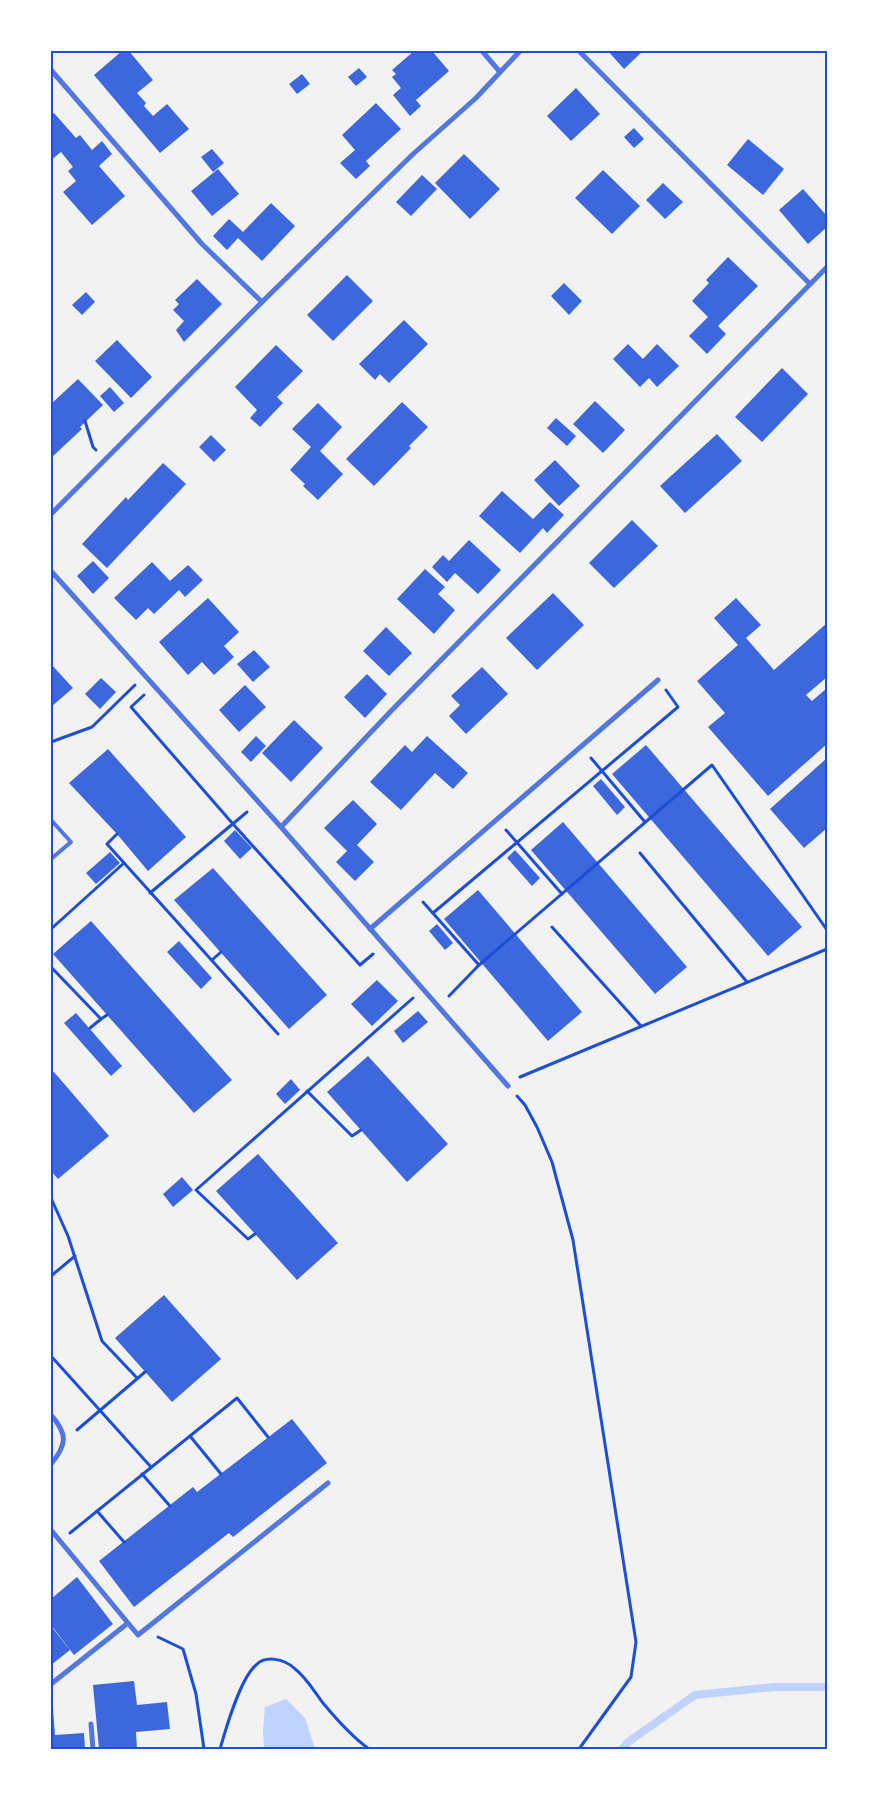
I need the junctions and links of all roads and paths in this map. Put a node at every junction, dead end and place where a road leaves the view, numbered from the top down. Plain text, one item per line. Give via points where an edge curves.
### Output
1 (482, 51) edge
2 (520, 51) edge
3 (579, 51) edge
4 (51, 70) edge
5 (500, 72) junction
6 (827, 267) edge
7 (810, 284) junction
8 (262, 302) junction
9 (85, 422) dead end
10 (105, 459) junction
11 (51, 514) edge
12 (51, 571) edge
13 (144, 676) junction
14 (658, 680) joint
15 (153, 686) junction
16 (51, 742) edge
17 (581, 746) junction
18 (601, 770) junction
19 (258, 802) junction
20 (496, 819) junction
21 (51, 820) edge
22 (645, 822) junction
23 (233, 824) junction
24 (281, 827) junction
25 (117, 834) dead end
26 (516, 842) junction
27 (640, 853) dead end
28 (51, 859) edge
29 (124, 863) junction
30 (413, 891) junction
31 (150, 893) junction
32 (562, 894) junction
33 (432, 913) junction
34 (552, 927) dead end
35 (51, 929) edge
36 (370, 929) junction
37 (827, 930) edge
38 (384, 945) junction
39 (827, 949) edge
40 (221, 952) dead end
41 (212, 960) junction
42 (479, 965) junction
43 (51, 967) edge
44 (747, 982) junction
45 (422, 989) junction
46 (438, 1007) junction
47 (107, 1015) dead end
48 (102, 1019) junction
49 (641, 1026) junction
50 (90, 1028) dead end
51 (278, 1034) dead end
52 (508, 1086) junction
53 (307, 1091) junction
54 (361, 1130) dead end
55 (51, 1198) edge
56 (255, 1234) dead end
57 (75, 1256) junction
58 (51, 1276) edge
59 (51, 1356) edge
60 (145, 1372) dead end
61 (137, 1378) junction
62 (100, 1410) junction
63 (51, 1415) edge
64 (190, 1436) junction
65 (268, 1437) dead end
66 (64, 1440) junction
67 (51, 1464) edge
68 (151, 1467) junction
69 (142, 1474) junction
70 (221, 1474) dead end
71 (328, 1483) dead end
72 (170, 1506) dead end
73 (97, 1511) junction
74 (51, 1530) edge
75 (60, 1541) junction
76 (124, 1542) dead end
77 (128, 1623) junction
78 (138, 1635) junction
79 (51, 1684) edge
80 (91, 1724) dead end
81 (93, 1749) edge
82 (204, 1749) edge
83 (220, 1749) edge
84 (369, 1749) edge
85 (579, 1749) edge

1 - 5 street
2 - 5 street
3 - 7 street
4 - 8 street via 202,244
5 - 8 street
6 - 7 street
7 - 24 street
8 - 10 street
9 - 10 path via 93,446
10 - 11 street
12 - 13 street
13 - 15 street
13 - 16 path via 92,727
14 - 17 street
14 - 18 path via 678,707
15 - 19 street
15 - 23 path via 131,707
17 - 18 path
17 - 20 street
18 - 22 path
18 - 26 path
19 - 23 path
19 - 24 street
20 - 26 path
20 - 30 street
21 - 28 lane via 71,842
22 - 32 path
22 - 37 path via 712,765
23 - 31 path
23 - 38 path via 360,965
24 - 36 street
25 - 29 path via 107,844
26 - 32 path
26 - 33 path
27 - 44 path
29 - 31 path
29 - 35 path
30 - 33 path
30 - 36 street
31 - 41 path
32 - 42 path
33 - 42 path
34 - 49 path
36 - 38 street
38 - 45 street
39 - 44 path
40 - 41 path
41 - 51 path
42 - 46 path
43 - 48 path
44 - 49 path
45 - 46 street
45 - 53 path
46 - 52 street
47 - 48 path
48 - 50 path
49 - 52 path via 524,1074
52 - 85 path via 525,1105 552,1162 573,1240 636,1642 631,1677
53 - 54 path via 352,1136
53 - 56 path via 196,1190 248,1240
55 - 57 path
57 - 58 path
57 - 61 path via 102,1341
59 - 62 path
60 - 61 path
61 - 62 path
62 - 66 path
62 - 68 path
63 - 66 street via 60,1425
64 - 65 path via 237,1398
64 - 68 path
64 - 70 path
66 - 67 street via 61,1452
68 - 69 path
69 - 72 path
69 - 73 path
71 - 78 street
73 - 75 path
73 - 76 path
74 - 75 street
75 - 77 street
77 - 78 street
77 - 79 street
78 - 82 path via 160,1638 183,1649 196,1694
80 - 81 street
83 - 84 path via 249,1673 268,1658 294,1667 338,1722

